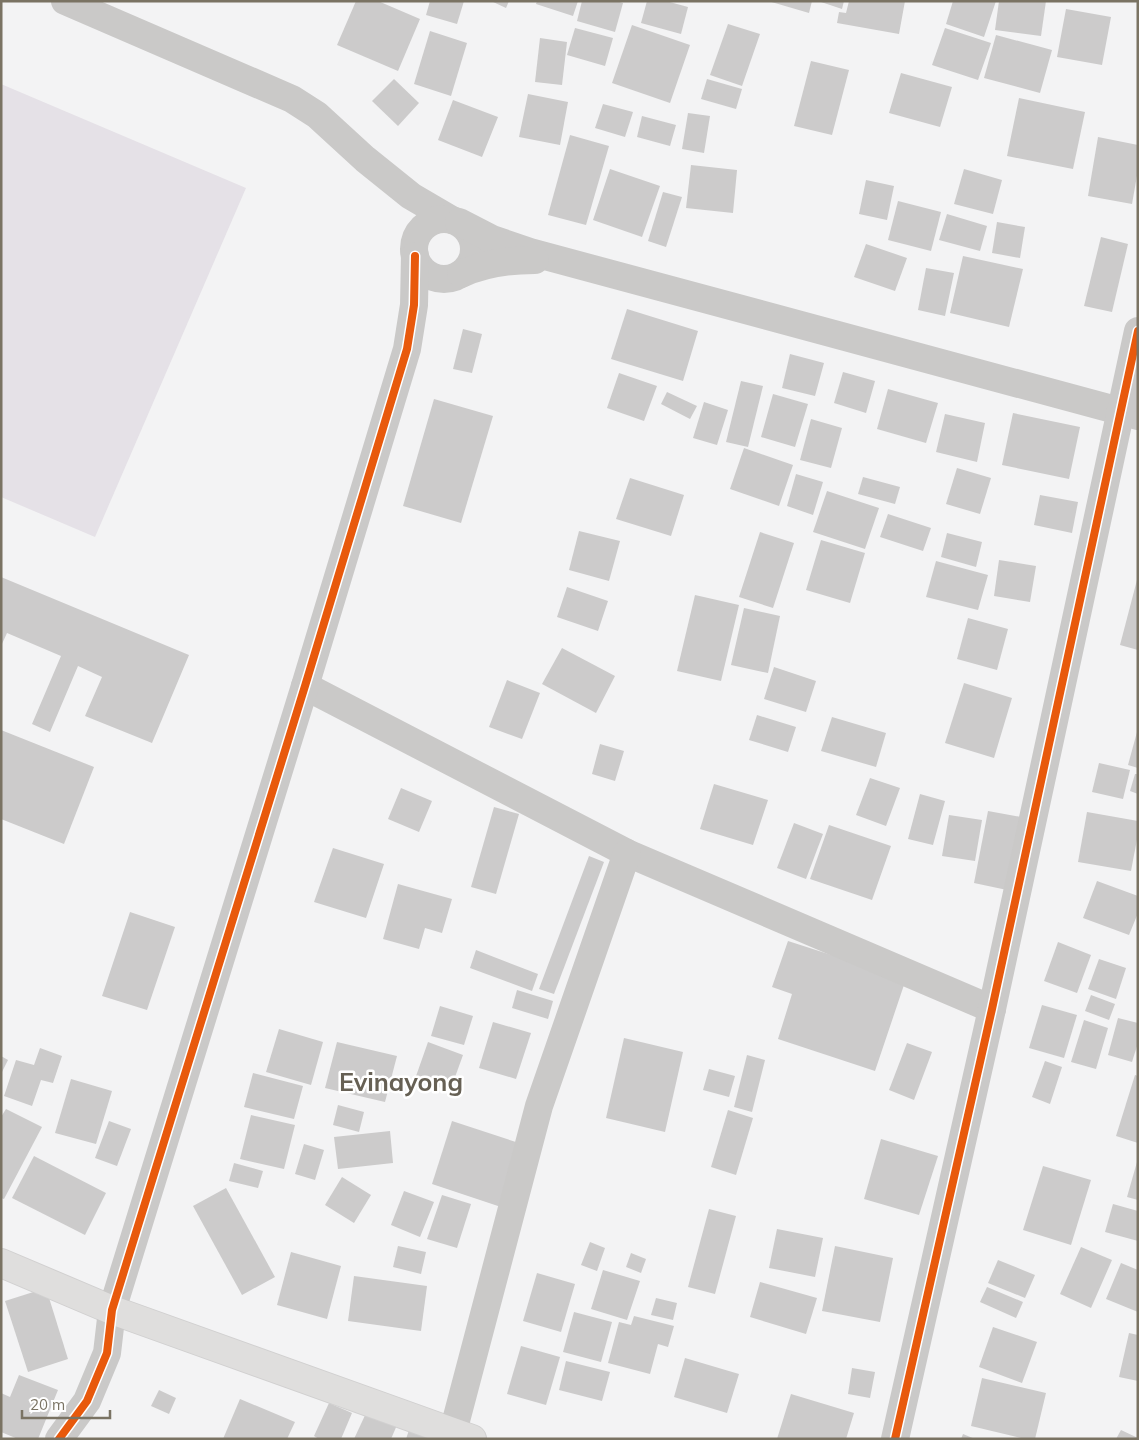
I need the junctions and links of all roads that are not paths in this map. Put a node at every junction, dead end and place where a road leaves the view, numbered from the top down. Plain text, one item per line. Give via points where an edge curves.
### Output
1 (65, 1) edge
2 (365, 159) junction
3 (455, 221) junction
4 (414, 253) junction
5 (559, 260) junction
6 (456, 276) junction
7 (1138, 331) edge
8 (407, 349) junction
9 (1130, 414) edge
10 (305, 686) junction
11 (627, 853) junction
12 (992, 1009) junction
13 (1, 1263) edge
14 (112, 1310) junction
15 (463, 1435) edge
16 (59, 1439) edge
17 (895, 1439) edge

1 - 2 street via 292,99 317,115
2 - 3 street via 411,196
2 - 4 street via 406,221
3 - 4 street via 439,219 425,225 418,233
3 - 5 street via 492,239
3 - 6 street via 470,233 474,250 468,267
4 - 6 street via 417,263 431,276 441,279
4 - 8 street via 414,304
5 - 6 street via 495,262
5 - 9 street
6 - 8 street via 436,297
7 - 9 street
8 - 10 street
9 - 12 street
10 - 11 street
10 - 14 street
11 - 12 street
11 - 15 street via 538,1106
12 - 17 street
13 - 14 street
14 - 15 street
14 - 16 street via 107,1353 87,1401

